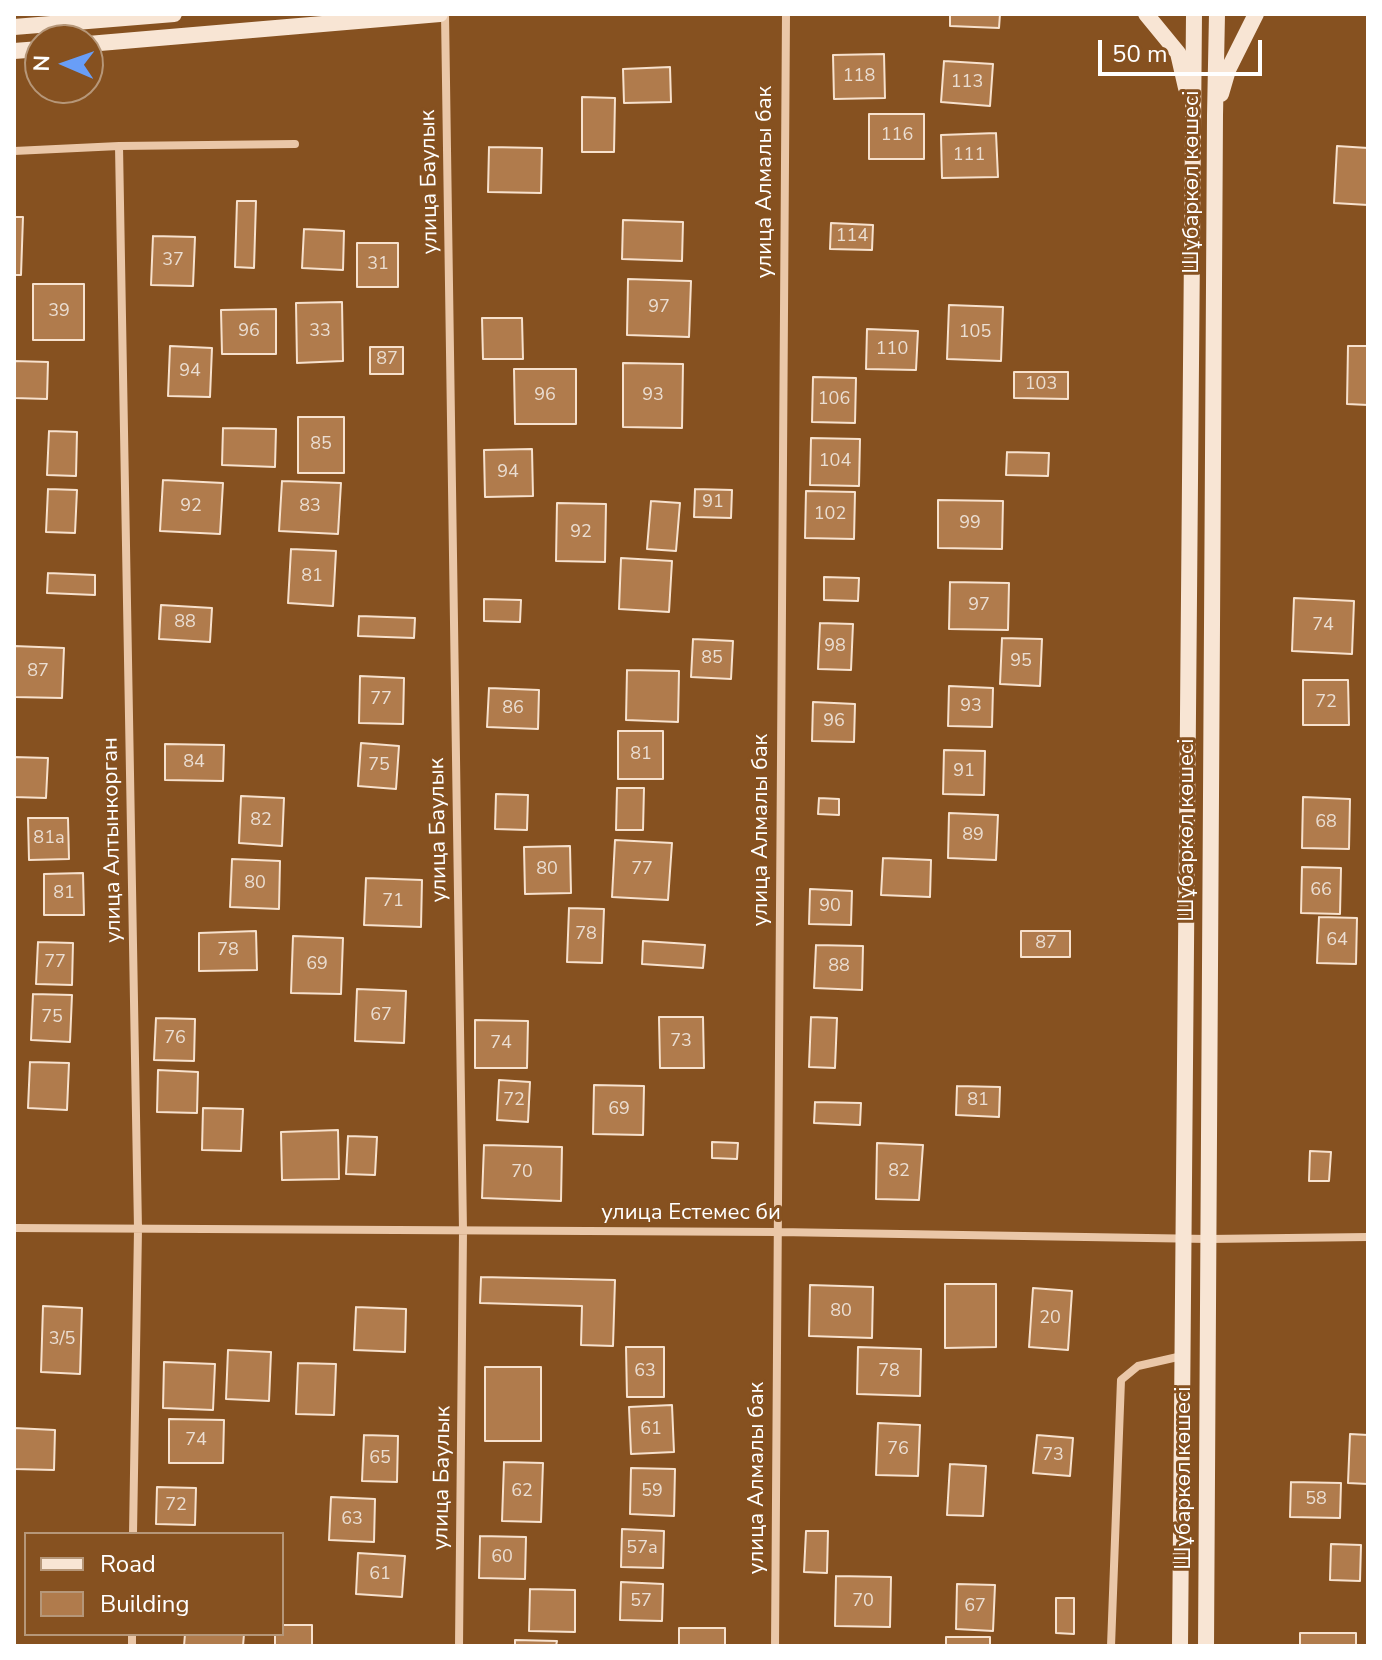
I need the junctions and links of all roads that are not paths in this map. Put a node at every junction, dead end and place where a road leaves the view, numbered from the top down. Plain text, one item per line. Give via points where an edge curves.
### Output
1 (174, 14) edge
2 (442, 14) edge
3 (786, 14) edge
4 (1146, 14) edge
5 (1194, 14) edge
6 (1217, 14) edge
7 (1256, 14) edge
8 (118, 16) edge
9 (14, 27) edge
10 (118, 41) junction
11 (104, 42) edge
12 (1215, 115) junction
13 (1192, 118) junction
14 (295, 144) dead end
15 (119, 146) junction
16 (14, 151) edge
17 (14, 1228) edge
18 (138, 1229) junction
19 (463, 1231) junction
20 (778, 1232) junction
21 (1368, 1237) edge
22 (1182, 1239) junction
23 (1208, 1239) junction
24 (1182, 1356) junction
25 (133, 1532) edge
26 (459, 1646) edge
27 (775, 1646) edge
28 (1111, 1646) edge
29 (1180, 1646) edge
30 (1206, 1646) edge

1 - 8 street
2 - 10 street
2 - 19 street, улица Баулык
3 - 20 street, улица Алмалы бак
4 - 13 street via 1178,53
5 - 13 street, Шұбаркөл көшесі
6 - 12 street, Шұбаркөл көшесі
7 - 12 street via 1228,70
8 - 9 street
8 - 10 street
10 - 11 street
12 - 23 street, Шұбаркөл көшесі
13 - 22 street, Шұбаркөл көшесі
14 - 15 street
15 - 16 street
15 - 18 street, улица Алтынкорган
17 - 18 street, улица Естемес би
18 - 19 street, улица Естемес би
18 - 25 street, улица Алтынкорган
19 - 20 street, улица Естемес би
19 - 26 street, улица Баулык
20 - 22 street, улица Естемес би
20 - 27 street, улица Алмалы бак
21 - 23 street, улица Естемес би
22 - 23 street, улица Естемес би
22 - 24 street, Шұбаркөл көшесі
23 - 30 street, Шұбаркөл көшесі
24 - 28 street, Шұбаркөл көшесі via 1138,1366 1121,1380
24 - 29 street, Шұбаркөл көшесі

